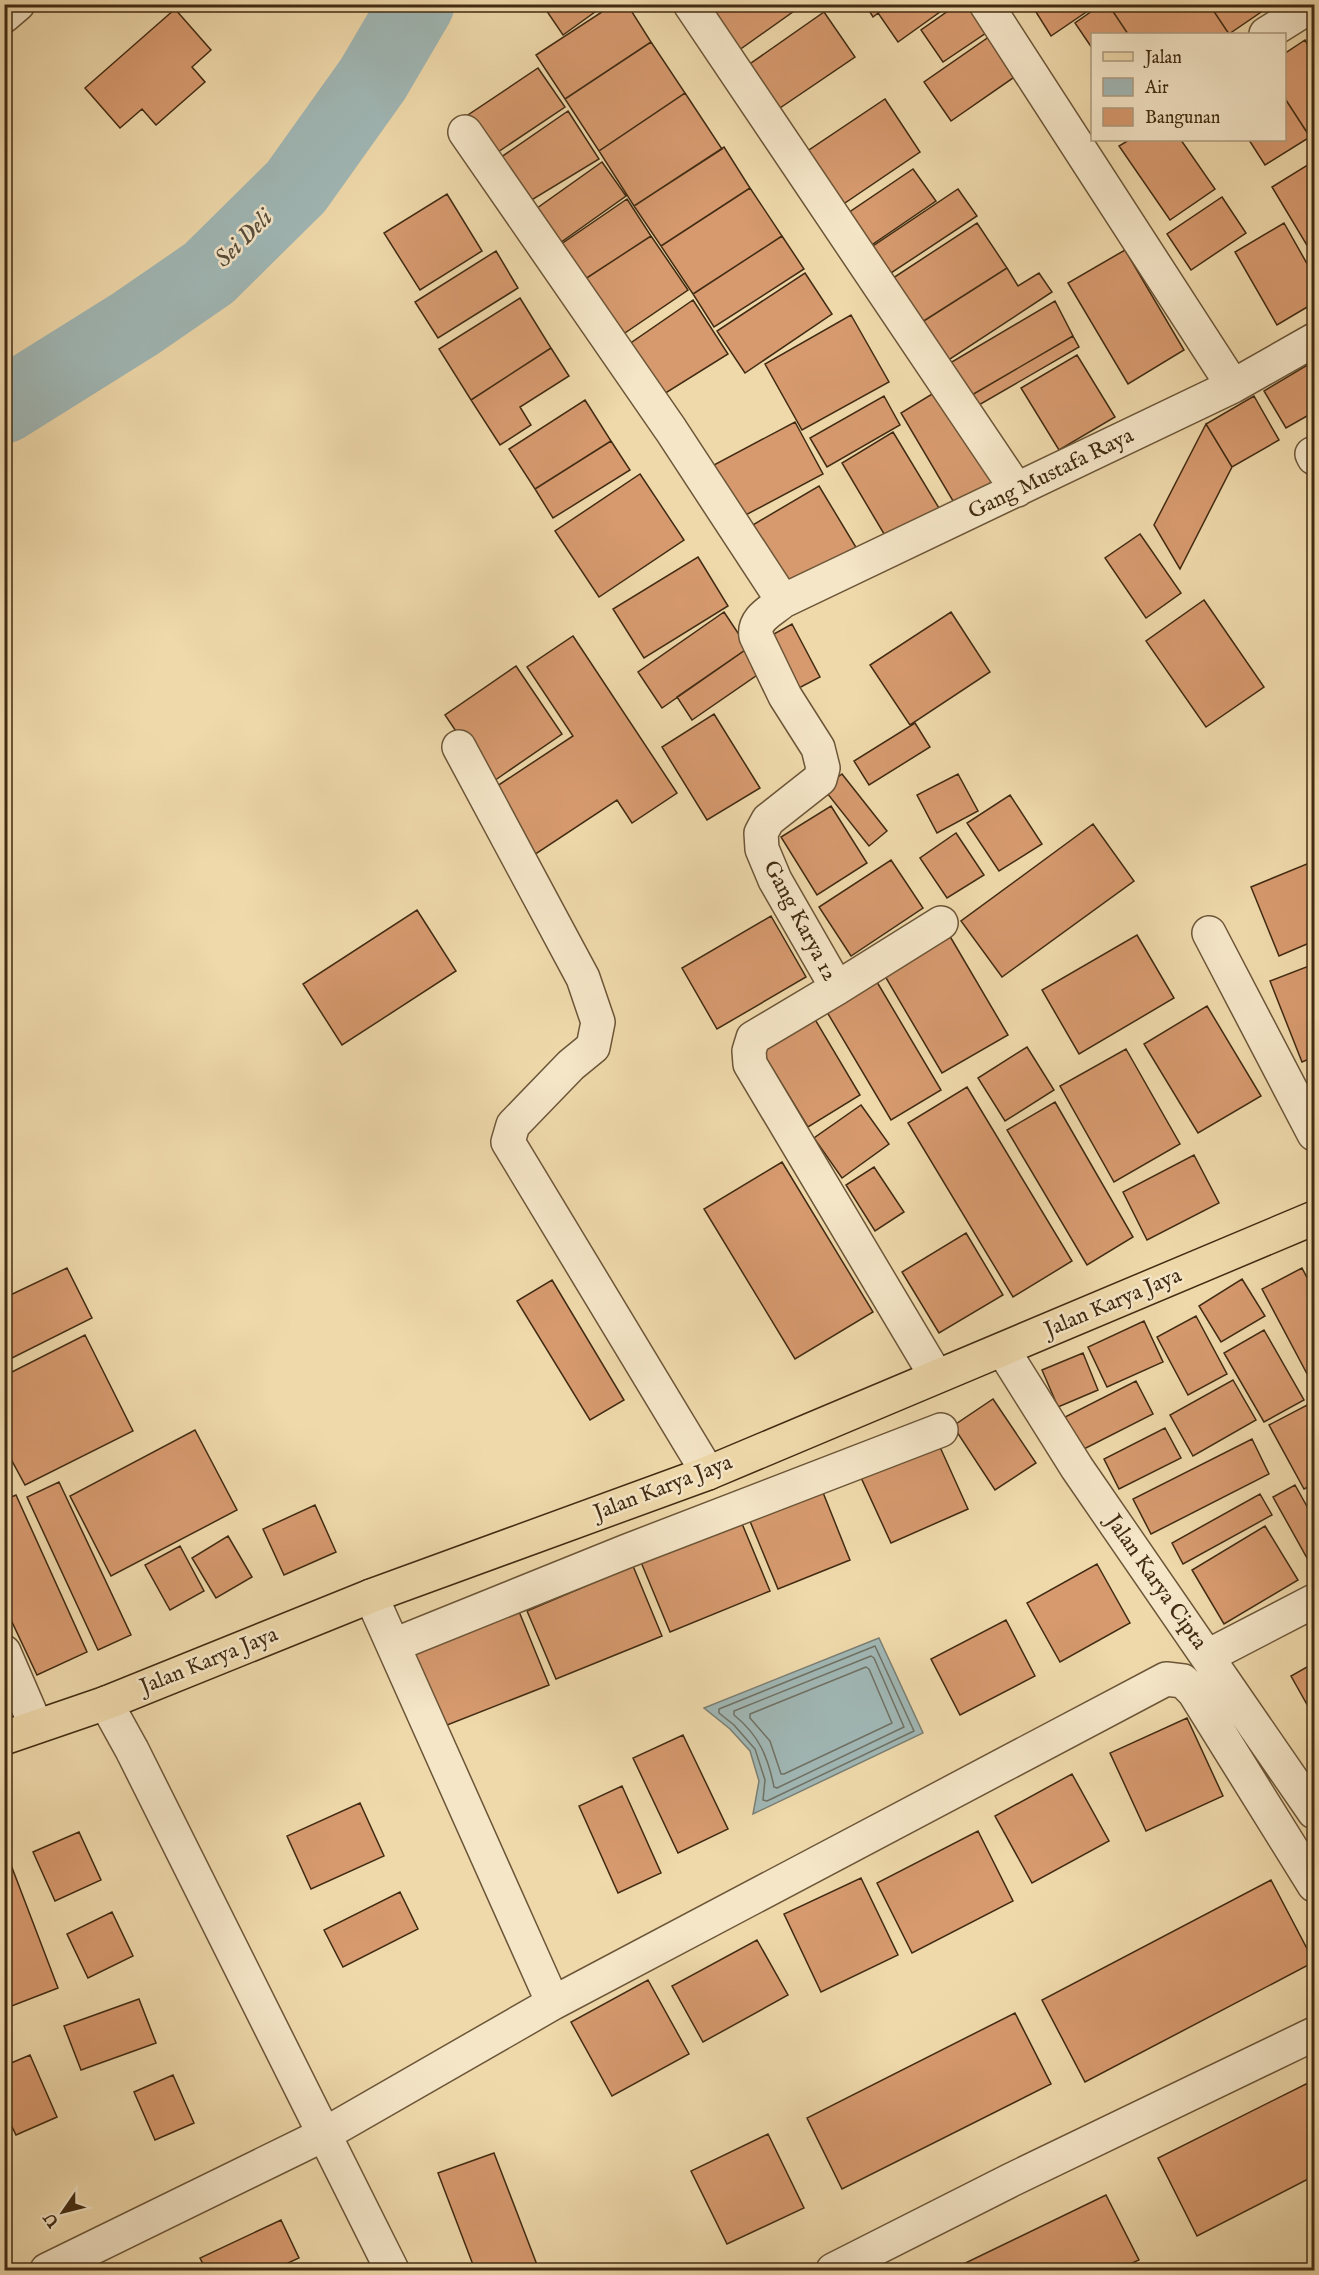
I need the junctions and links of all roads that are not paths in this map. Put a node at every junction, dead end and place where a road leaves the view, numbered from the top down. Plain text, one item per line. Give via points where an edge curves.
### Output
1 (18, 4) edge
2 (690, 4) edge
3 (987, 4) edge
4 (1314, 4) edge
5 (4, 16) edge
6 (1268, 33) edge
7 (465, 132) dead end
8 (1088, 145) edge
9 (1314, 340) edge
10 (1233, 386) junction
11 (1017, 490) junction
12 (783, 601) junction
13 (754, 629) joint
14 (459, 747) dead end
15 (941, 923) dead end
16 (1209, 933) dead end
17 (837, 987) junction
18 (1314, 1134) edge
19 (1314, 1218) edge
20 (1002, 1350) junction
21 (936, 1376) junction
22 (941, 1430) dead end
23 (708, 1473) junction
24 (370, 1596) junction
25 (1314, 1601) edge
26 (394, 1645) junction
27 (4, 1652) edge
28 (1208, 1656) junction
29 (106, 1704) junction
30 (36, 1726) junction
31 (4, 1738) edge
32 (1314, 1812) edge
33 (1314, 1885) edge
34 (552, 2003) junction
35 (1314, 2034) edge
36 (325, 2134) junction
37 (46, 2271) edge
38 (392, 2271) edge
39 (833, 2271) edge

1 - 5 street
2 - 11 street
3 - 8 street
4 - 6 street
7 - 12 street via 671,430
8 - 10 street
9 - 10 street, Gang Mustafa Raya
10 - 11 street, Gang Mustafa Raya
11 - 12 street, Gang Mustafa Raya
12 - 13 street, Gang Mustafa Raya
13 - 17 street, Gang Karya 12 via 785,696 818,748 823,768 820,779 768,820 761,833 762,849 775,880
14 - 23 street via 583,978 598,1022 592,1047 513,1125 508,1142
15 - 17 street
16 - 18 street
17 - 21 street, Gang Karya 12 via 753,1038 750,1064
19 - 20 main road, Jalan Karya Jaya
20 - 21 main road, Jalan Karya Jaya
20 - 28 street, Jalan Karya Cipta via 1077,1468
21 - 23 main road, Jalan Karya Jaya
22 - 26 street
23 - 24 main road, Jalan Karya Jaya
24 - 26 street
24 - 29 main road, Jalan Karya Jaya
25 - 28 street
26 - 34 street
27 - 30 street
28 - 32 street, Jalan Karya Cipta
29 - 30 main road, Jalan Karya Jaya
29 - 36 street
30 - 31 main road, Jalan Karya Jaya
33 - 34 street via 1194,1692 1183,1681 1166,1679
34 - 36 street
35 - 39 street
36 - 37 street
36 - 38 street

